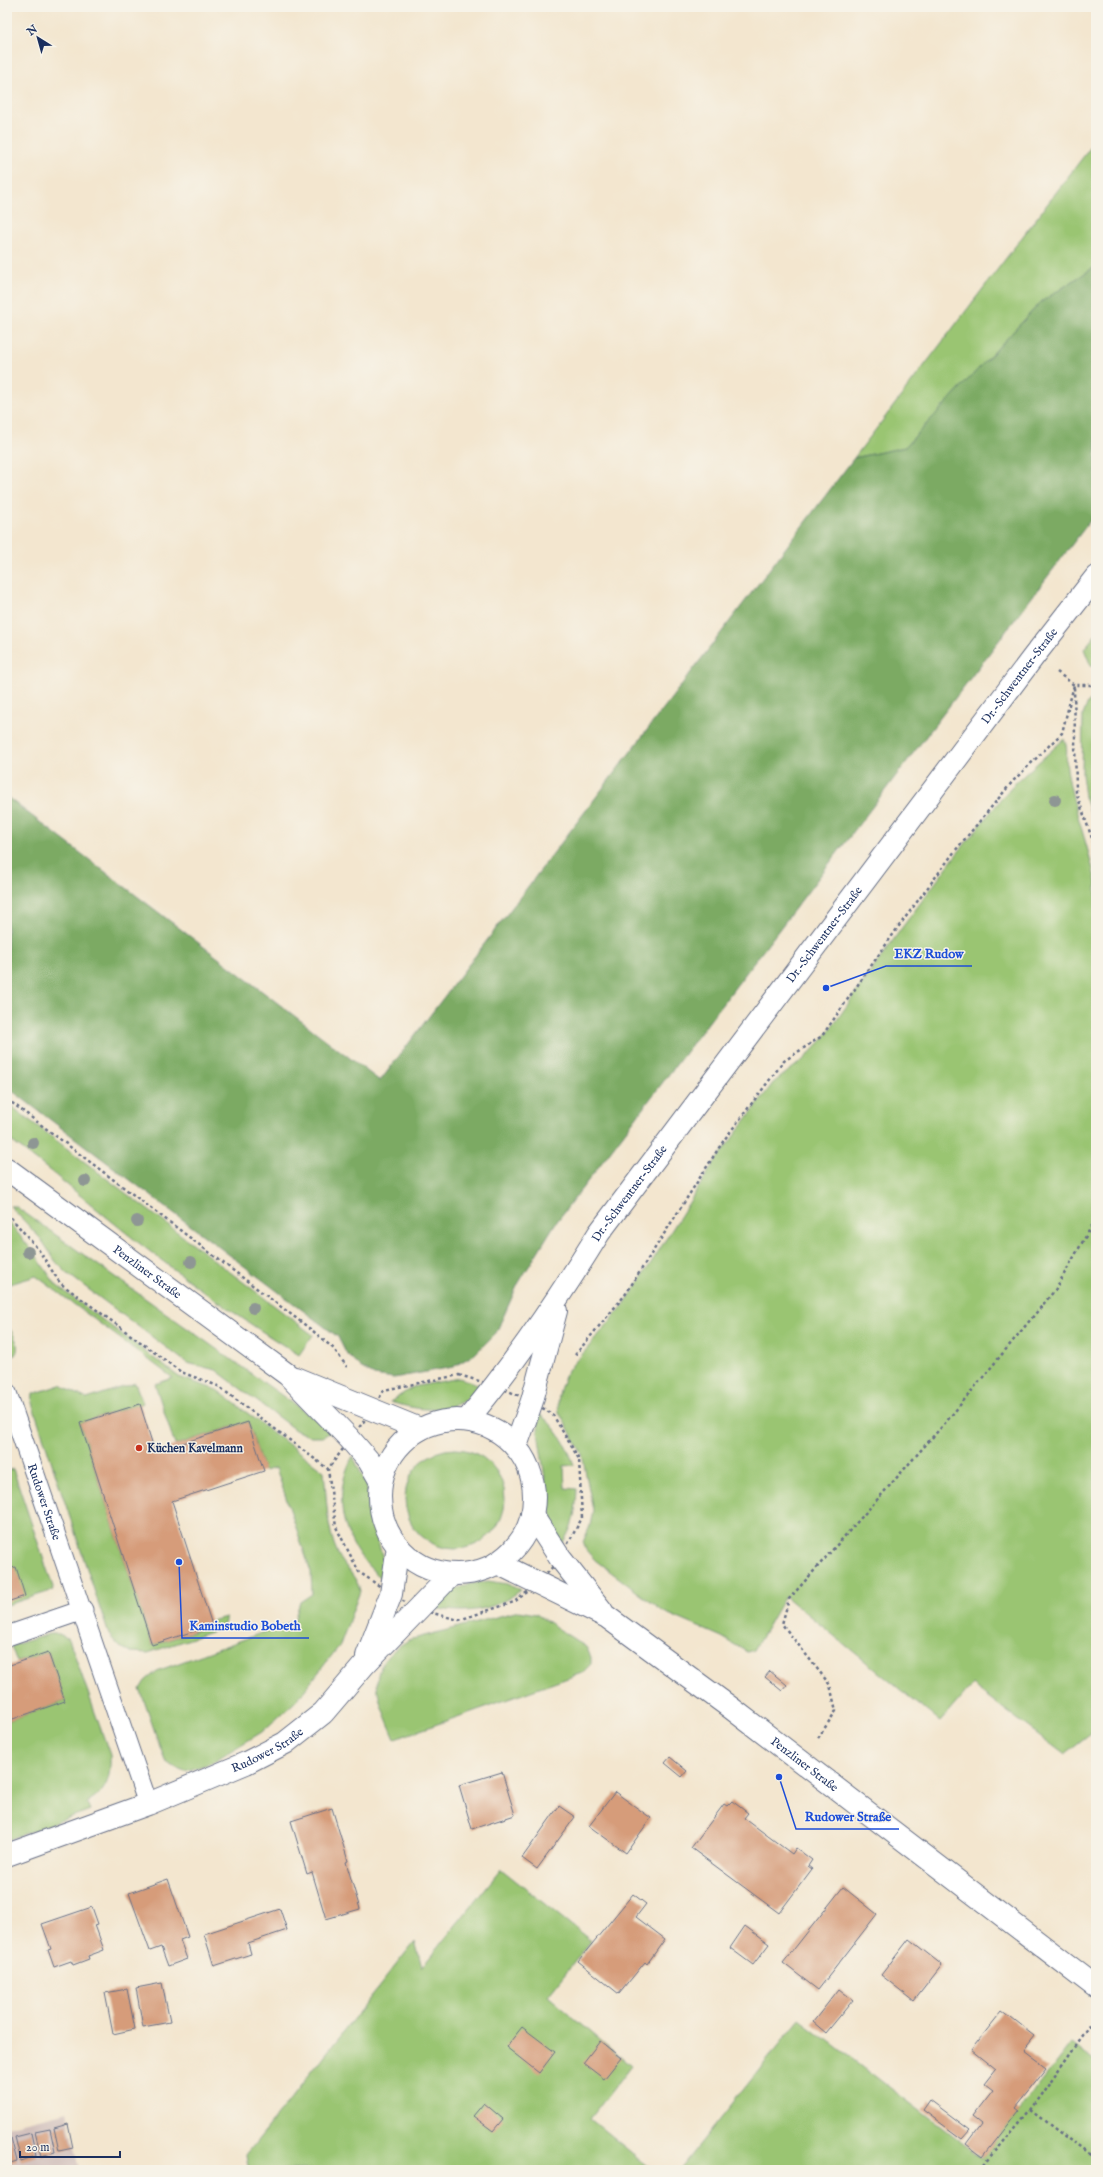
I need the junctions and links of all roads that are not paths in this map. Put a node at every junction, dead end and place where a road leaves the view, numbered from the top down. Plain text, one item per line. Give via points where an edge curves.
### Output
1 (1096, 577) edge
2 (7, 1169) edge
3 (560, 1297) junction
4 (288, 1375) junction
5 (7, 1393) edge
6 (467, 1420) junction
7 (420, 1429) junction
8 (516, 1446) junction
9 (381, 1482) junction
10 (532, 1515) junction
11 (398, 1546) junction
12 (497, 1563) junction
13 (452, 1574) junction
14 (83, 1610) junction
15 (607, 1617) junction
16 (7, 1636) edge
17 (364, 1665) junction
18 (148, 1804) junction
19 (7, 1855) edge
20 (1096, 1987) edge

1 - 3 main road, Dr.-Schwentner-Straße via 599,1233
2 - 4 main road, Penzliner Straße
3 - 6 main road, Dr.-Schwentner-Straße via 496,1386
3 - 8 main road, Dr.-Schwentner-Straße via 532,1402
4 - 7 main road, Penzliner Straße
4 - 9 main road, Penzliner Straße via 349,1438
5 - 14 lane, Rudower Straße
6 - 7 main road via 446,1420
6 - 8 main road via 482,1423
7 - 9 main road via 397,1449 388,1461
8 - 10 main road via 528,1464 534,1484 535,1500
9 - 11 main road via 380,1508
10 - 12 main road via 527,1531 518,1544
10 - 15 main road, Penzliner Straße via 560,1558
11 - 13 main road via 408,1557 421,1565
11 - 17 main road, Rudower Straße via 391,1594
12 - 13 main road via 473,1572
12 - 15 main road, Penzliner Straße
13 - 17 main road, Rudower Straße
14 - 16 lane
14 - 18 lane, Rudower Straße
15 - 20 main road, Penzliner Straße via 802,1762
17 - 18 main road, Rudower Straße via 323,1713 285,1743 246,1763
18 - 19 main road, Rudower Straße

